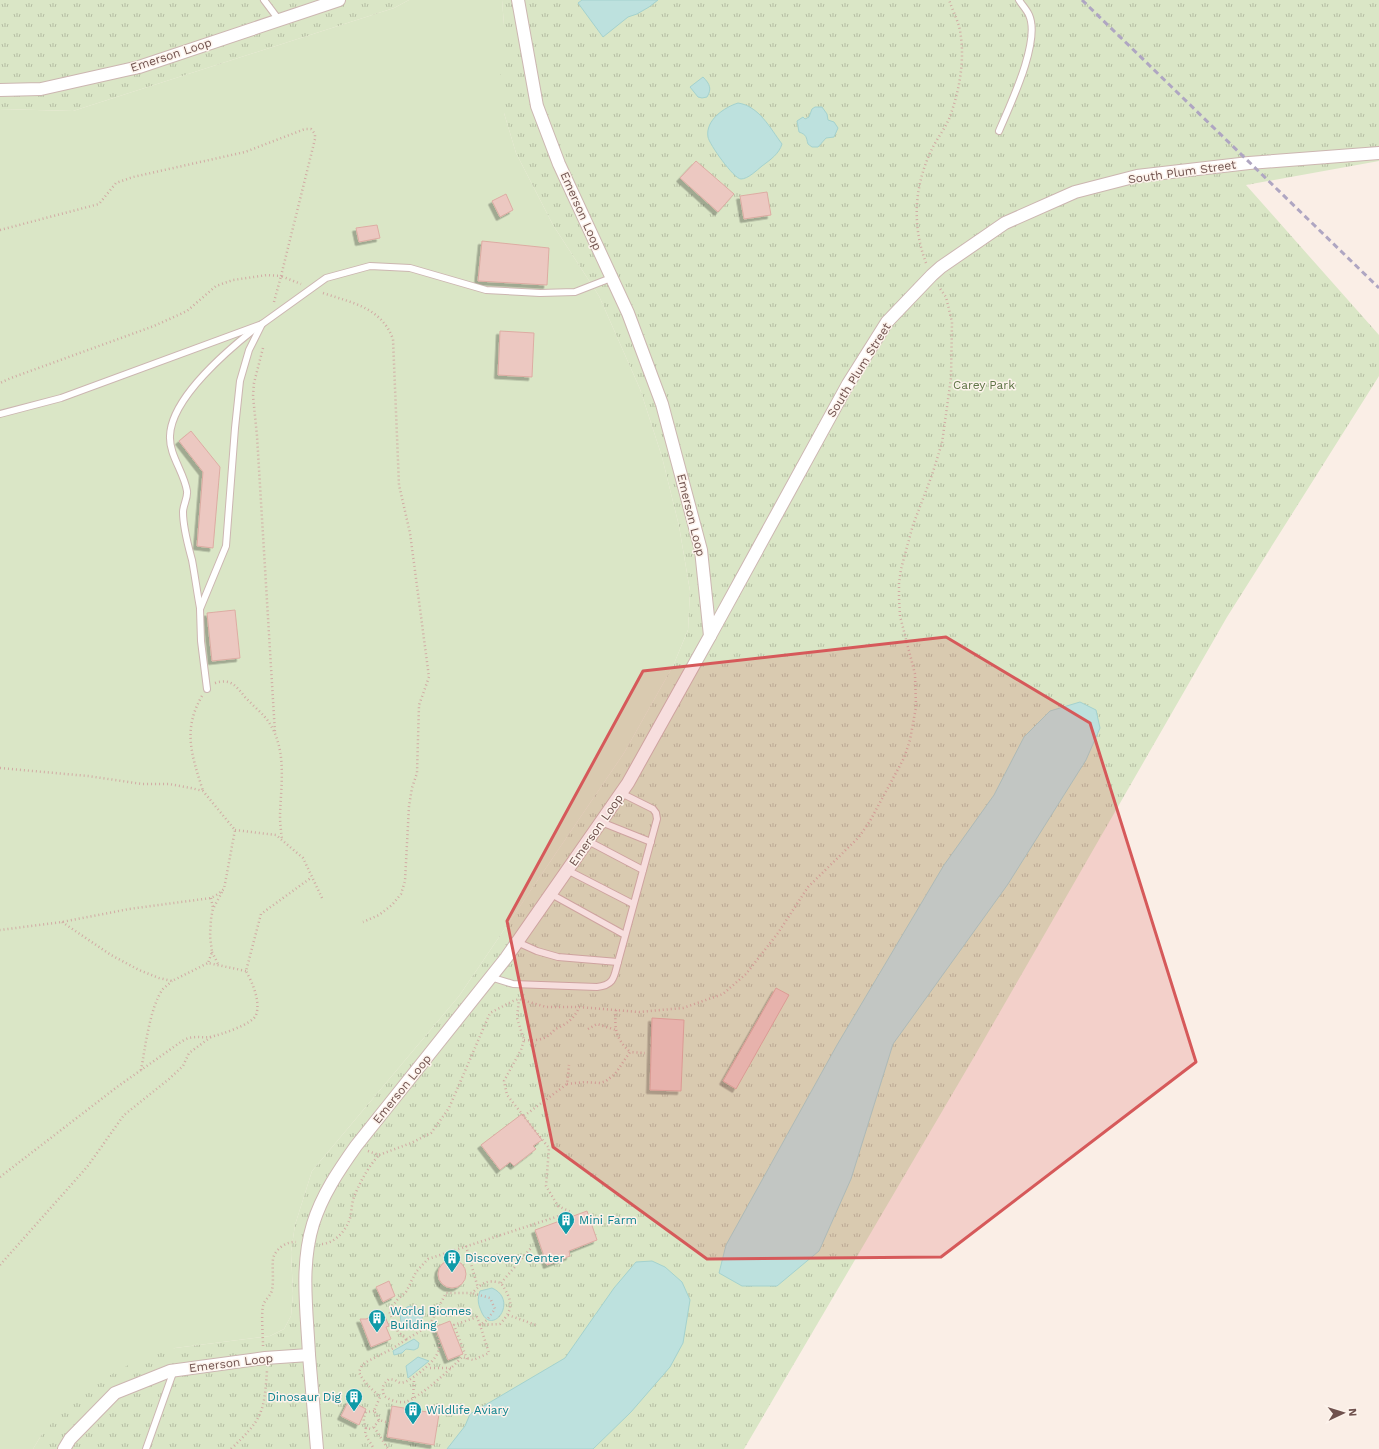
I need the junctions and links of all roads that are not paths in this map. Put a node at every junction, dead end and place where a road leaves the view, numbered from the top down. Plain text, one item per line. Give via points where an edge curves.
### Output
1 (264, 0) edge
2 (339, 0) edge
3 (518, 0) edge
4 (1019, 0) edge
5 (279, 20) junction
6 (0, 90) edge
7 (999, 131) dead end
8 (1379, 153) edge
9 (612, 278) junction
10 (262, 324) junction
11 (0, 414) edge
12 (200, 609) junction
13 (710, 636) junction
14 (207, 689) road end
15 (621, 793) junction
16 (601, 822) junction
17 (588, 841) junction
18 (651, 842) junction
19 (567, 870) junction
20 (643, 870) junction
21 (551, 894) junction
22 (633, 904) junction
23 (625, 935) junction
24 (517, 942) junction
25 (618, 962) junction
26 (490, 977) junction
27 (309, 1354) junction
28 (174, 1370) junction
29 (64, 1449) edge
30 (146, 1449) edge
31 (317, 1449) edge

1 - 5 lane
2 - 5 street, Emerson Loop
3 - 9 street, Emerson Loop via 537,106 560,164
4 - 7 lane via 1030,15 1033,34 1023,73
5 - 6 street, Emerson Loop via 139,66 42,89
8 - 13 street, South Plum Street via 1249,163 1137,176 1075,192 1004,223 932,275 887,322 848,384
9 - 10 lane via 575,292 540,293 486,290 410,268 370,266 326,278
9 - 13 street, Emerson Loop via 662,404 701,550
10 - 11 lane via 61,398
10 - 12 lane via 249,350 240,381 226,546
10 - 12 lane via 237,343 205,374 185,398 173,418 170,437 173,454 184,478 187,493 183,511
12 - 14 lane
13 - 15 street, Emerson Loop
15 - 16 street, Emerson Loop
15 - 18 lane via 656,813 657,819
16 - 17 street, Emerson Loop
16 - 18 lane
17 - 19 street, Emerson Loop
17 - 20 lane
18 - 20 lane
19 - 21 street, Emerson Loop
19 - 22 lane
20 - 22 lane
21 - 23 lane
21 - 24 street, Emerson Loop
22 - 23 lane
23 - 25 lane
24 - 25 lane via 537,952 558,957
24 - 26 street, Emerson Loop
25 - 26 lane via 610,984 597,987 513,984
26 - 27 street, Emerson Loop via 356,1146 324,1197 313,1223 306,1266
27 - 28 street, Emerson Loop
27 - 31 street
28 - 29 street, Emerson Loop via 115,1393 70,1439
28 - 30 lane

